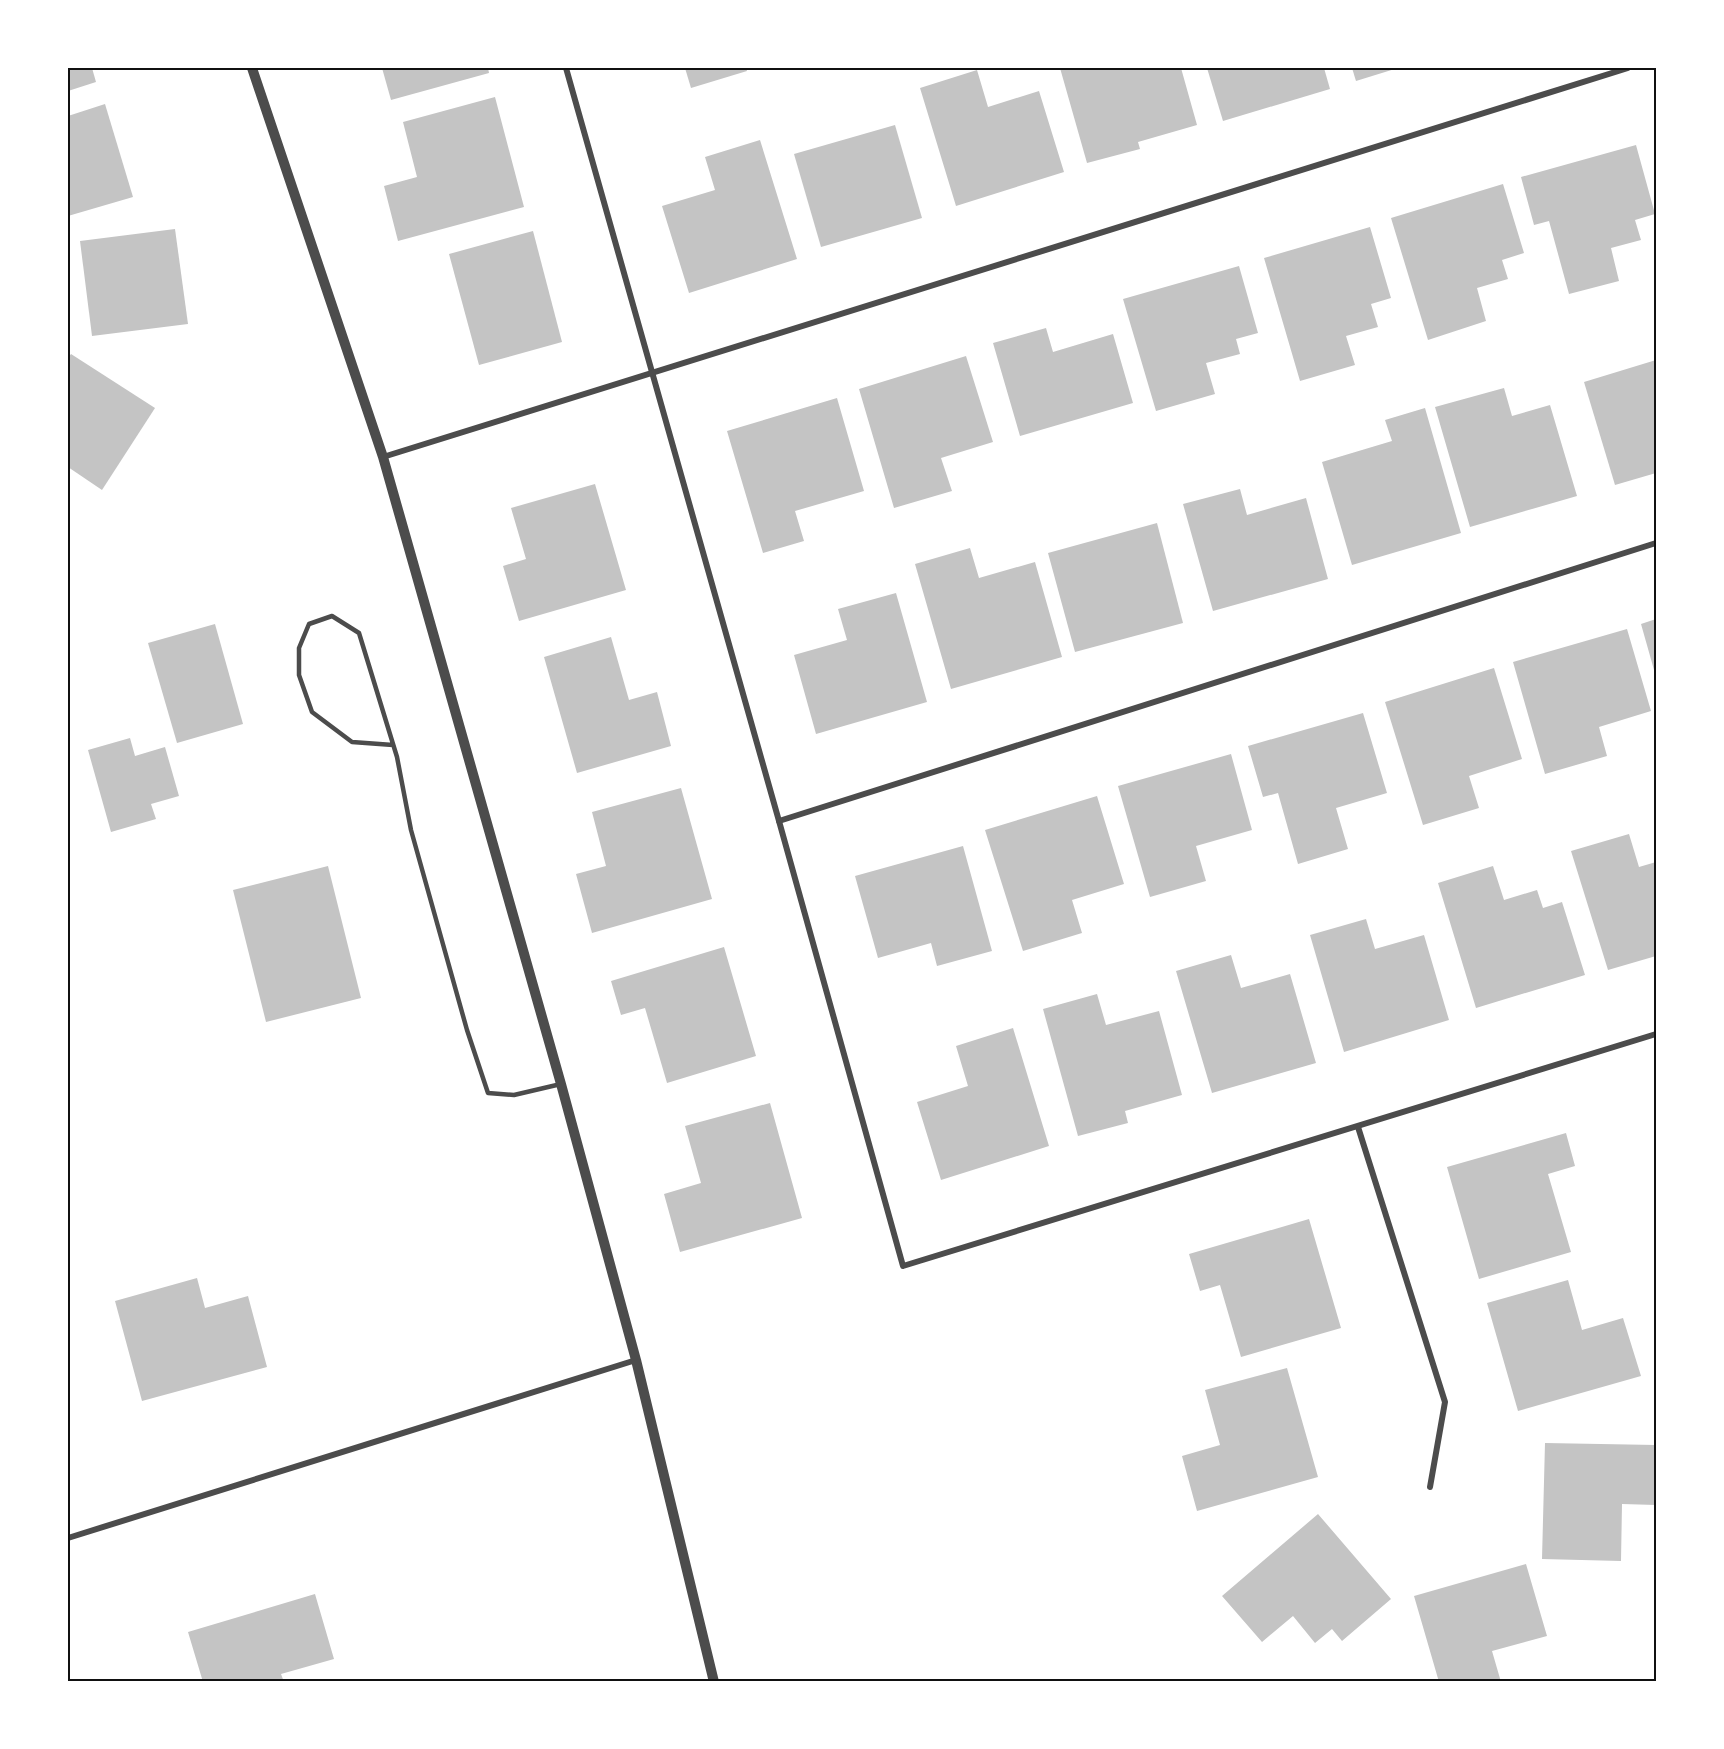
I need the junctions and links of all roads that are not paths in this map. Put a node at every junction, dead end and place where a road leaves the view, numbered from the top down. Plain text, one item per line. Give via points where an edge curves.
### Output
1 (252, 68) edge
2 (566, 68) edge
3 (1628, 68) edge
4 (652, 373) junction
5 (383, 457) junction
6 (1656, 543) edge
7 (393, 745) junction
8 (780, 821) junction
9 (1656, 1034) edge
10 (561, 1084) junction
11 (1358, 1127) junction
12 (636, 1360) junction
13 (1430, 1487) dead end
14 (68, 1538) edge
15 (714, 1682) edge

1 - 5 street
2 - 4 street
3 - 4 street
4 - 5 street
4 - 8 street
5 - 10 street
6 - 8 street
7 - 7 lane via 359,633 332,616 309,624 299,648 299,675 312,712 352,742
7 - 10 lane via 411,830 488,1093 514,1095
8 - 11 street via 903,1266
9 - 11 street
10 - 12 street
11 - 13 street via 1445,1402
12 - 14 street
12 - 15 street

